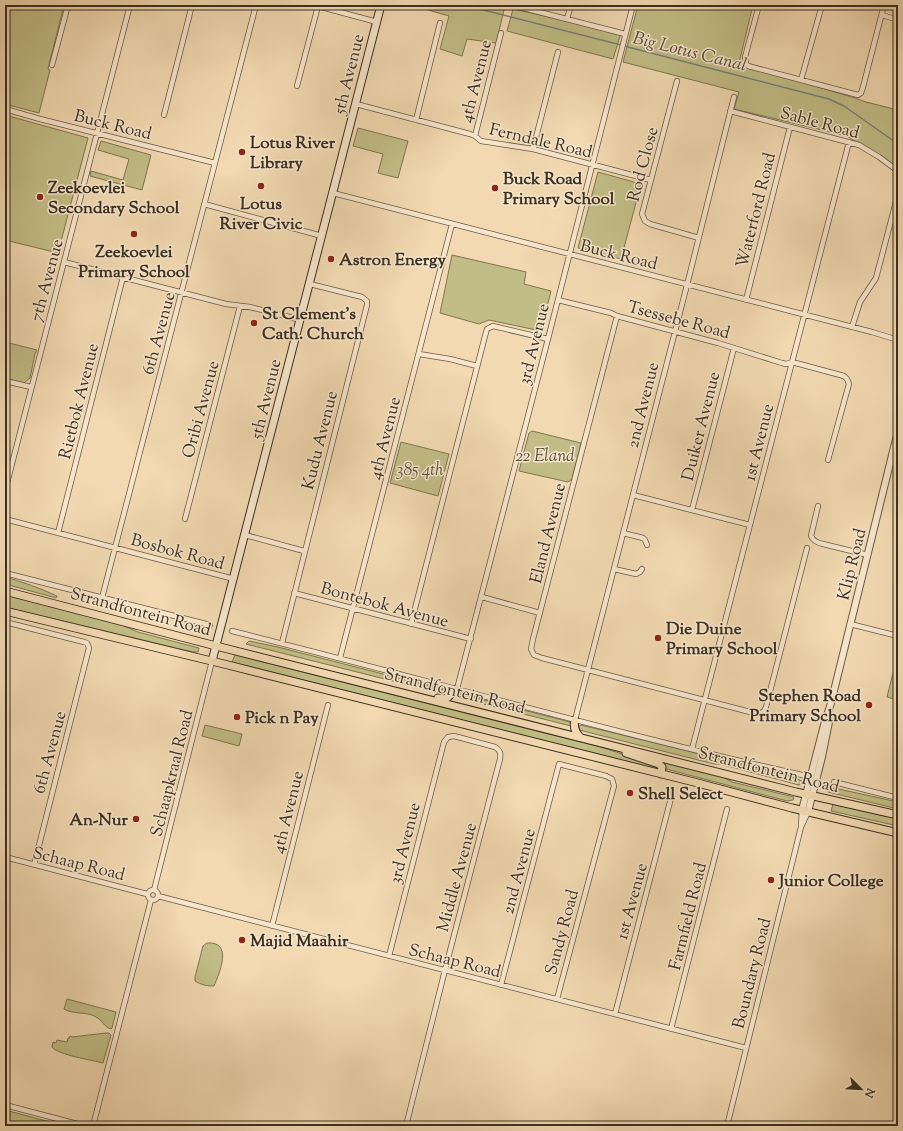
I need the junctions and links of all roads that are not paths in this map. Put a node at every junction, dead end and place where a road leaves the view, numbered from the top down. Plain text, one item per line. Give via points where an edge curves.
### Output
1 (68, 5) edge
2 (130, 5) edge
3 (192, 5) edge
4 (256, 5) edge
5 (381, 5) edge
6 (512, 5) edge
7 (571, 5) edge
8 (633, 5) edge
9 (758, 5) edge
10 (822, 5) edge
11 (884, 5) edge
12 (316, 6) edge
13 (882, 15) junction
14 (567, 19) junction
15 (898, 20) edge
16 (377, 22) junction
17 (440, 23) dead end
18 (501, 33) dead end
19 (626, 34) junction
20 (558, 52) dead end
21 (52, 65) dead end
22 (801, 80) junction
23 (677, 81) dead end
24 (297, 86) dead end
25 (734, 97) dead end
26 (356, 104) junction
27 (5, 110) edge
28 (730, 111) junction
29 (164, 115) dead end
30 (416, 120) junction
31 (790, 127) junction
32 (97, 133) junction
33 (475, 136) junction
34 (849, 142) junction
35 (533, 149) junction
36 (214, 163) junction
37 (593, 165) junction
38 (898, 171) edge
39 (651, 180) junction
40 (333, 193) junction
41 (898, 194) edge
42 (204, 204) junction
43 (452, 224) junction
44 (322, 236) junction
45 (699, 238) junction
46 (570, 254) junction
47 (64, 262) junction
48 (123, 277) junction
49 (310, 284) junction
50 (687, 285) junction
51 (182, 292) junction
52 (558, 300) junction
53 (746, 300) junction
54 (240, 306) junction
55 (804, 314) junction
56 (617, 316) junction
57 (301, 320) junction
58 (852, 327) junction
59 (675, 331) junction
60 (548, 339) junction
61 (898, 340) edge
62 (734, 348) junction
63 (419, 354) junction
64 (792, 362) junction
65 (477, 366) junction
66 (5, 381) edge
67 (31, 387) junction
68 (898, 431) edge
69 (828, 460) dead end
70 (5, 491) edge
71 (633, 495) junction
72 (818, 506) dead end
73 (692, 510) junction
74 (5, 519) edge
75 (185, 519) dead end
76 (750, 525) junction
77 (58, 532) junction
78 (623, 533) junction
79 (245, 535) junction
80 (647, 545) dead end
81 (115, 547) junction
82 (807, 548) dead end
83 (304, 551) junction
84 (868, 555) junction
85 (642, 568) dead end
86 (614, 569) junction
87 (5, 574) edge
88 (234, 579) junction
89 (5, 591) edge
90 (294, 593) junction
91 (482, 597) junction
92 (102, 598) junction
93 (353, 609) junction
94 (5, 611) edge
95 (540, 612) junction
96 (5, 622) edge
97 (411, 624) junction
98 (850, 624) junction
99 (210, 625) dead end
100 (232, 631) dead end
101 (898, 636) edge
102 (470, 639) junction
103 (282, 643) junction
104 (216, 646) junction
105 (340, 658) junction
106 (212, 661) junction
107 (588, 670) junction
108 (457, 689) junction
109 (426, 698) junction
110 (705, 700) junction
111 (328, 705) dead end
112 (575, 720) junction
113 (448, 737) joint
114 (581, 738) junction
115 (590, 740) junction
116 (692, 749) junction
117 (819, 756) junction
118 (559, 764) joint
119 (661, 774) junction
120 (810, 777) junction
121 (834, 782) dead end
122 (672, 794) dead end
123 (809, 795) junction
124 (898, 798) edge
125 (727, 809) dead end
126 (805, 811) junction
127 (898, 815) edge
128 (898, 833) edge
129 (5, 857) edge
130 (34, 865) junction
131 (154, 890) junction
132 (148, 894) junction
133 (158, 896) junction
134 (151, 900) junction
135 (272, 926) junction
136 (389, 956) junction
137 (445, 970) junction
138 (501, 985) junction
139 (556, 999) junction
140 (615, 1014) junction
141 (671, 1028) junction
142 (746, 1048) junction
143 (5, 1105) edge
144 (85, 1126) edge
145 (93, 1126) edge
146 (406, 1126) edge
147 (727, 1126) edge

1 - 21 street
2 - 32 street, 7th Avenue
3 - 29 street
4 - 36 street, 6th Avenue
5 - 16 main road, 5th Avenue
6 - 14 street
7 - 14 street
8 - 19 street, 3rd Avenue
9 - 22 street via 745,58 746,64
10 - 22 street
11 - 13 street
12 - 16 street
12 - 24 street
13 - 15 street
13 - 22 street via 860,93 854,94
14 - 19 street
16 - 26 main road, 5th Avenue
17 - 30 street
18 - 33 street, 4th Avenue
19 - 37 street, 3rd Avenue
20 - 35 street
23 - 39 street, Rod Close
25 - 28 street, 2nd Avenue
26 - 30 street, Ferndale Road
26 - 40 main road, 5th Avenue
27 - 32 street, Buck Road
28 - 31 street, Sable Road
28 - 45 street, 2nd Avenue
30 - 33 street, Ferndale Road
31 - 34 street, Sable Road
31 - 53 street, Waterford Road
32 - 36 street, Buck Road
32 - 47 street, 7th Avenue
33 - 35 street, Ferndale Road via 481,141
34 - 38 street, Sable Road via 865,148
34 - 55 street, 1st Avenue
35 - 37 street, Ferndale Road
36 - 42 street, 6th Avenue
37 - 39 street, Ferndale Road
37 - 46 street, 3rd Avenue
39 - 45 street, Rod Close via 642,214 645,221 657,227
40 - 43 street, Buck Road
40 - 44 main road, 5th Avenue
41 - 58 street via 876,278 860,302
42 - 44 street
42 - 51 street, 6th Avenue
43 - 46 street, Buck Road
43 - 63 street, 4th Avenue
44 - 49 main road, 5th Avenue
45 - 50 street, 2nd Avenue
46 - 50 street, Buck Road
46 - 52 street, 3rd Avenue
47 - 48 street
47 - 67 street, 7th Avenue
48 - 51 street
48 - 77 street, Rietbok Avenue
49 - 57 main road, 5th Avenue
49 - 83 street, Kudu Avenue via 362,297 367,301 367,305
50 - 53 street, Buck Road
50 - 59 street, 2nd Avenue
51 - 54 street
51 - 81 street, 6th Avenue
52 - 56 street, Tsessebe Road
52 - 60 street, 3rd Avenue
53 - 55 street, Buck Road
54 - 57 street
54 - 75 street, Oribi Avenue
55 - 58 street, Buck Road
55 - 64 street, 1st Avenue
56 - 59 street, Tsessebe Road
56 - 95 street, Eland Avenue
57 - 79 main road, 5th Avenue
58 - 61 street, Buck Road
59 - 62 street, Tsessebe Road
59 - 71 street, 2nd Avenue
60 - 65 street via 491,326 487,329
60 - 91 street, 3rd Avenue
62 - 64 street, Tsessebe Road via 765,359 786,364
62 - 73 street, Duiker Avenue
63 - 65 street
63 - 93 street, 4th Avenue
64 - 69 street, Tsessebe Road via 842,375 848,382
64 - 76 street, 1st Avenue
65 - 97 street
66 - 67 street
67 - 70 street, 7th Avenue
68 - 84 street, Klip Road
71 - 73 street
71 - 78 street, 2nd Avenue
72 - 84 street via 812,539 818,543
73 - 76 street
74 - 77 street, Bosbok Road
76 - 110 street, 1st Avenue
77 - 81 street, Bosbok Road
78 - 80 street via 643,538
78 - 86 street, 2nd Avenue
79 - 83 street
79 - 88 main road, 5th Avenue
81 - 88 street, Bosbok Road
81 - 92 street, 6th Avenue
82 - 110 street via 764,711 757,714
83 - 90 street, Kudu Avenue
84 - 98 street, Klip Road
85 - 86 street via 636,574
86 - 107 street, 2nd Avenue
87 - 92 street, Strandfontein Road
88 - 104 main road, 5th Avenue
89 - 104 main road, Strandfontein Road
90 - 93 street, Bontebok Avenue
90 - 103 street, Kudu Avenue
91 - 95 street
91 - 102 street, 3rd Avenue
92 - 99 street, Strandfontein Road
93 - 97 street, Bontebok Avenue
93 - 105 street, 4th Avenue
94 - 106 main road, Strandfontein Road
95 - 107 street, Eland Avenue via 531,645 534,655
96 - 130 street, 6th Avenue via 84,642 88,645 89,652
97 - 102 street, Bontebok Avenue
98 - 101 street
98 - 117 street, Klip Road via 831,703 829,726
100 - 103 street, Strandfontein Road
102 - 108 street, 3rd Avenue
103 - 105 street, Strandfontein Road
104 - 106 main road, 5th Avenue
104 - 109 main road, Strandfontein Road
105 - 108 street, Strandfontein Road
106 - 119 main road, Strandfontein Road
106 - 131 street, Schaapkraal Road
107 - 110 street
107 - 112 street, 2nd Avenue
108 - 109 main road via 446,698
108 - 112 street, Strandfontein Road
109 - 114 main road, Strandfontein Road
110 - 116 street, 1st Avenue
111 - 135 street, 4th Avenue
112 - 114 main road via 574,729
112 - 116 street, Strandfontein Road
113 - 136 street, 3rd Avenue via 442,746
113 - 137 street, Middle Avenue via 458,737 495,747 499,749 500,758
114 - 115 main road, Strandfontein Road
115 - 119 main road via 659,764 662,767
115 - 123 main road, Strandfontein Road
116 - 120 street, Strandfontein Road
117 - 120 street, Klip Road
117 - 123 street, Klip Road
118 - 138 street, 2nd Avenue
118 - 139 street, Sandy Road via 606,776 614,783
119 - 126 main road, Strandfontein Road
120 - 123 street, Klip Road
121 - 124 street
122 - 140 street, 1st Avenue
123 - 126 street, Klip Road
123 - 127 main road, Strandfontein Road
125 - 141 street, Farmfield Road
126 - 128 main road, Strandfontein Road
126 - 142 street, Boundary Road
129 - 130 street, Schaap Road
130 - 132 street, Schaap Road
131 - 132 street
131 - 133 street
132 - 134 street
133 - 134 street
133 - 135 street, Schaap Road
134 - 145 street
135 - 136 street, Schaap Road
136 - 137 street, Schaap Road
137 - 138 street, Schaap Road
137 - 146 street, Middle Avenue
138 - 139 street, Schaap Road
139 - 140 street, Schaap Road
140 - 141 street, Schaap Road
141 - 142 street, Schaap Road
142 - 147 street, Boundary Road
143 - 144 street

